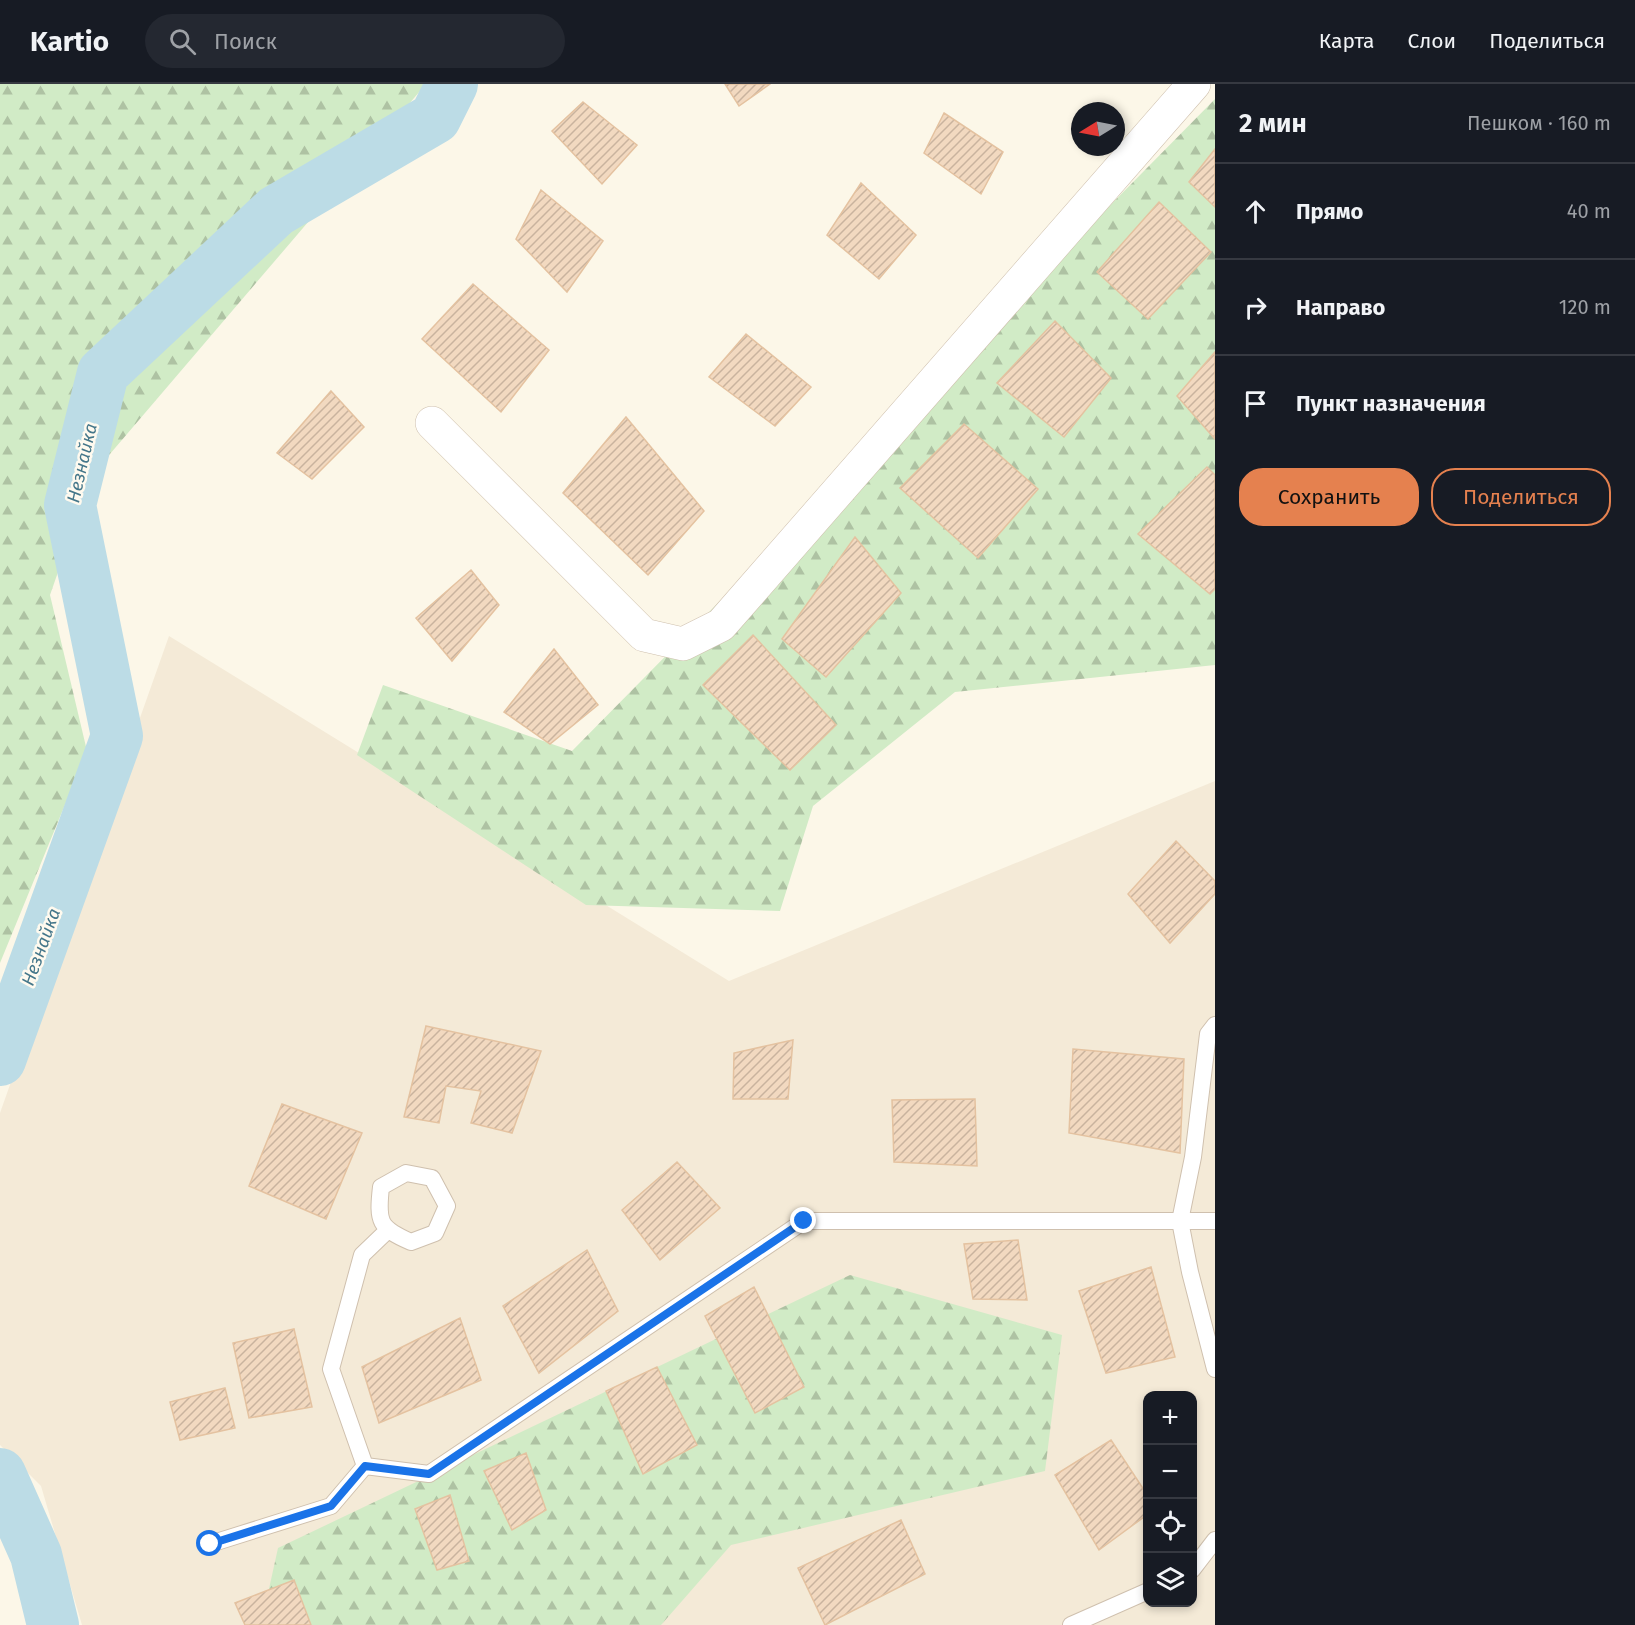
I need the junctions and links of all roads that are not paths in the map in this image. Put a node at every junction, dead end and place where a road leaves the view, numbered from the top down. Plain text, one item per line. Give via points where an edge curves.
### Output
1 (1194, 84) edge
2 (432, 423) dead end
3 (1215, 1025) edge
4 (1180, 1221) junction
5 (1215, 1221) edge
6 (387, 1231) junction
7 (1215, 1369) edge
8 (365, 1466) junction
9 (1215, 1540) edge
10 (210, 1544) dead end
11 (1197, 1563) edge
12 (1143, 1593) edge
13 (1071, 1625) edge

1 - 2 street via 721,625 683,644 644,635
3 - 4 lane via 1209,1034
4 - 5 lane
4 - 7 lane
4 - 8 lane via 804,1221 429,1474
6 - 6 lane via 411,1242 435,1233 447,1206 432,1178 406,1173 381,1187 378,1214
6 - 8 lane via 362,1255 331,1369
8 - 10 lane via 331,1506
9 - 11 lane
12 - 13 lane

